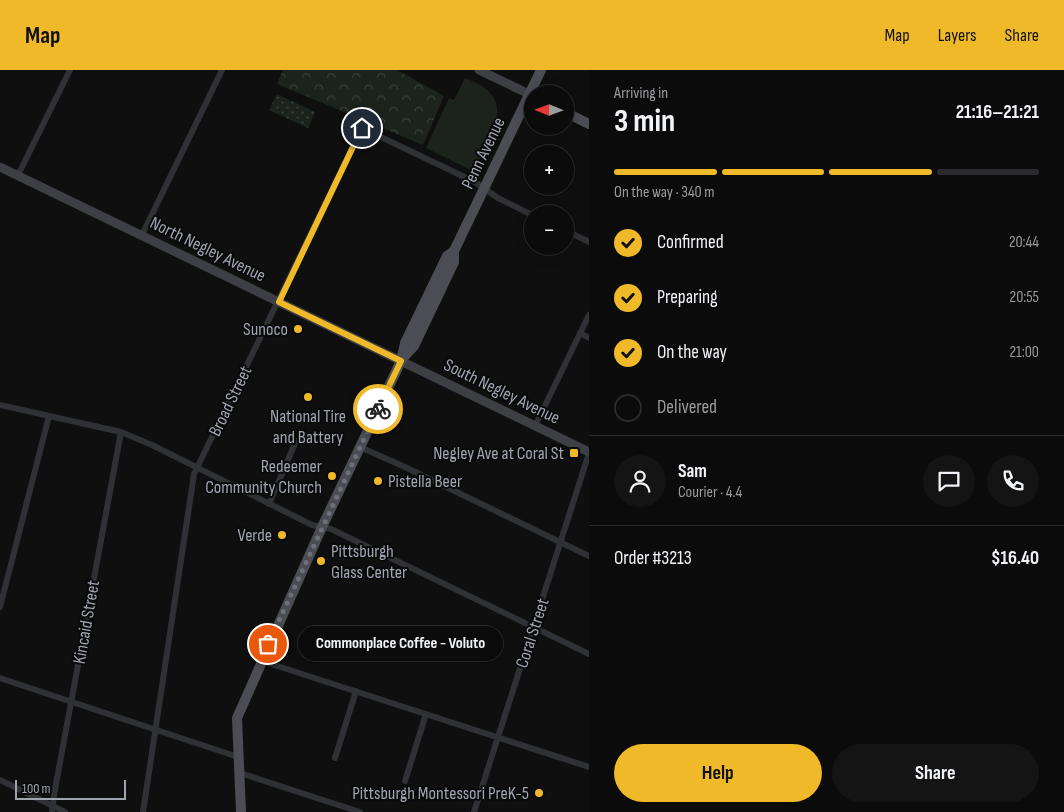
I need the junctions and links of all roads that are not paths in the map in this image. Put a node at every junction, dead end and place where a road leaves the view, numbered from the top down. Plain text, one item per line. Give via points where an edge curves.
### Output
1 (70, 70) edge
2 (222, 70) edge
3 (479, 70) edge
4 (541, 70) edge
5 (535, 85) edge
6 (524, 92) edge
7 (524, 109) edge
8 (574, 116) edge
9 (589, 124) edge
10 (0, 167) edge
11 (18, 176) junction
12 (484, 189) junction
13 (524, 211) edge
14 (574, 234) edge
15 (142, 236) junction
16 (589, 242) edge
17 (279, 302) junction
18 (589, 315) edge
19 (580, 333) junction
20 (589, 338) edge
21 (401, 361) junction
22 (0, 405) edge
23 (49, 416) junction
24 (535, 426) junction
25 (121, 432) junction
26 (296, 441) dead end
27 (360, 447) junction
28 (589, 452) edge
29 (197, 468) junction
30 (269, 504) junction
31 (322, 527) junction
32 (560, 542) junction
33 (589, 556) edge
34 (0, 607) edge
35 (533, 627) junction
36 (589, 654) edge
37 (262, 661) junction
38 (0, 678) edge
39 (356, 691) junction
40 (71, 702) junction
41 (426, 714) junction
42 (156, 730) junction
43 (498, 738) junction
44 (238, 757) junction
45 (334, 758) dead end
46 (589, 767) edge
47 (240, 773) junction
48 (0, 780) edge
49 (405, 781) dead end
50 (52, 809) edge
51 (65, 812) edge
52 (143, 812) edge
53 (241, 812) edge
54 (360, 812) edge
55 (474, 812) edge

1 - 11 street
2 - 15 street
3 - 6 main road
4 - 5 main road, Penn Avenue
7 - 12 main road, Penn Avenue
8 - 9 main road
10 - 11 main road, North Negley Avenue
11 - 15 main road, North Negley Avenue
12 - 13 street
12 - 17 street, Broad Street via 362,128
12 - 21 main road, Penn Avenue via 414,346
14 - 16 street
15 - 17 main road, North Negley Avenue
17 - 21 main road, North Negley Avenue
17 - 29 street, Broad Street
18 - 19 street
19 - 20 street
19 - 24 street
21 - 24 main road, South Negley Avenue
21 - 27 main road, Penn Avenue
22 - 23 street
23 - 25 street
23 - 34 street
24 - 28 main road, South Negley Avenue
25 - 29 street
25 - 40 street, Kincaid Street
26 - 30 street
27 - 31 main road, Penn Avenue
27 - 32 street
28 - 32 street, Coral Street
29 - 30 street
29 - 42 street, Broad Street
30 - 31 street
31 - 35 street
31 - 37 main road, Penn Avenue
32 - 33 street
32 - 35 street, Coral Street
35 - 36 street
35 - 43 street, Coral Street
37 - 39 street
37 - 44 main road, Penn Avenue via 236,718
38 - 40 street
39 - 41 street
39 - 45 street
40 - 42 street
40 - 50 street, Kincaid Street
41 - 43 street
41 - 49 street
42 - 44 street
42 - 52 street, Broad Street
43 - 46 street
43 - 55 street, Coral Street
44 - 47 main road, Penn Avenue
47 - 53 main road, Penn Avenue
47 - 54 street
48 - 50 street
50 - 51 street

